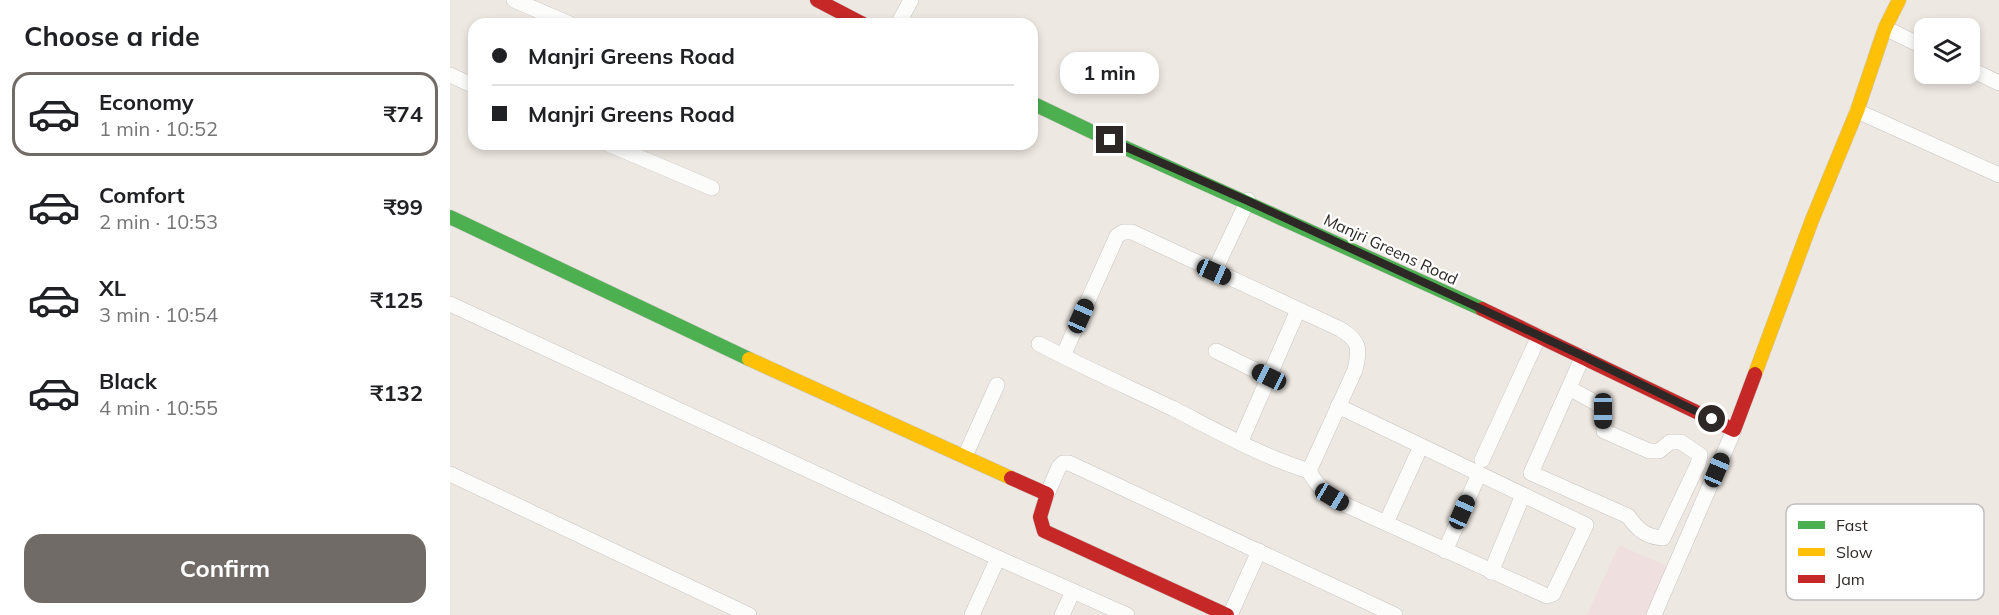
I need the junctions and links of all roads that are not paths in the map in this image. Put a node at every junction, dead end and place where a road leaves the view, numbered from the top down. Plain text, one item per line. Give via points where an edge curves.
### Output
1 (514, 0) edge
2 (817, 0) edge
3 (911, 0) edge
4 (1899, 0) edge
5 (556, 18) edge
6 (852, 18) edge
7 (901, 18) edge
8 (1885, 28) junction
9 (1914, 42) edge
10 (1980, 74) edge
11 (450, 75) edge
12 (468, 83) edge
13 (1999, 83) edge
14 (1038, 106) edge
15 (1857, 111) junction
16 (622, 150) edge
17 (1999, 175) edge
18 (712, 188) dead end
19 (1248, 201) junction
20 (450, 217) edge
21 (1214, 272) junction
22 (450, 304) edge
23 (1299, 310) junction
24 (1539, 336) junction
25 (1040, 344) dead end
26 (1216, 351) dead end
27 (1063, 356) junction
28 (1583, 356) junction
29 (1269, 377) junction
30 (997, 385) dead end
31 (1569, 388) junction
32 (1338, 406) junction
33 (1734, 430) junction
34 (1240, 443) junction
35 (1421, 446) junction
36 (965, 456) junction
37 (1481, 467) junction
38 (1309, 471) junction
39 (450, 474) edge
40 (1047, 494) junction
41 (1523, 495) junction
42 (1386, 523) junction
43 (1259, 551) junction
44 (1445, 551) junction
45 (998, 558) junction
46 (1491, 572) junction
47 (1073, 591) junction
48 (749, 615) edge
49 (972, 615) edge
50 (1062, 615) edge
51 (1127, 615) edge
52 (1229, 615) edge
53 (1395, 615) edge
54 (1654, 615) edge

1 - 5 street
2 - 6 street
3 - 7 street
4 - 8 street
8 - 9 street
8 - 15 street
10 - 13 street
11 - 12 street
14 - 19 street, Manjri Greens Road
15 - 17 street
15 - 33 street
16 - 18 street
19 - 21 street
19 - 24 street, Manjri Greens Road
20 - 36 street via 768,368
21 - 23 street
21 - 27 street via 1132,232 1123,232 1117,236
22 - 45 street
23 - 29 street
23 - 32 street via 1340,329 1357,345 1355,370
24 - 28 street, Manjri Greens Road
24 - 37 street
25 - 27 street
26 - 29 street
27 - 34 street
28 - 31 street
28 - 33 street, Manjri Greens Road
29 - 34 street
30 - 36 street
31 - 31 street via 1531,473 1628,516 1638,530 1652,538 1664,538 1700,455 1681,442 1649,451 1604,431 1603,411 1598,404
32 - 35 street
32 - 38 street
33 - 54 street
34 - 38 street
35 - 37 street
35 - 42 street
36 - 40 street
37 - 41 street
37 - 44 street
38 - 42 street via 1332,497
39 - 48 street
40 - 43 street via 1059,467 1069,463
40 - 52 street via 1040,517 1044,531
41 - 46 street
41 - 46 street via 1587,525 1553,594 1540,595
42 - 44 street
43 - 52 street
43 - 53 street
44 - 46 street
45 - 47 street
45 - 49 street
47 - 50 street
47 - 51 street

